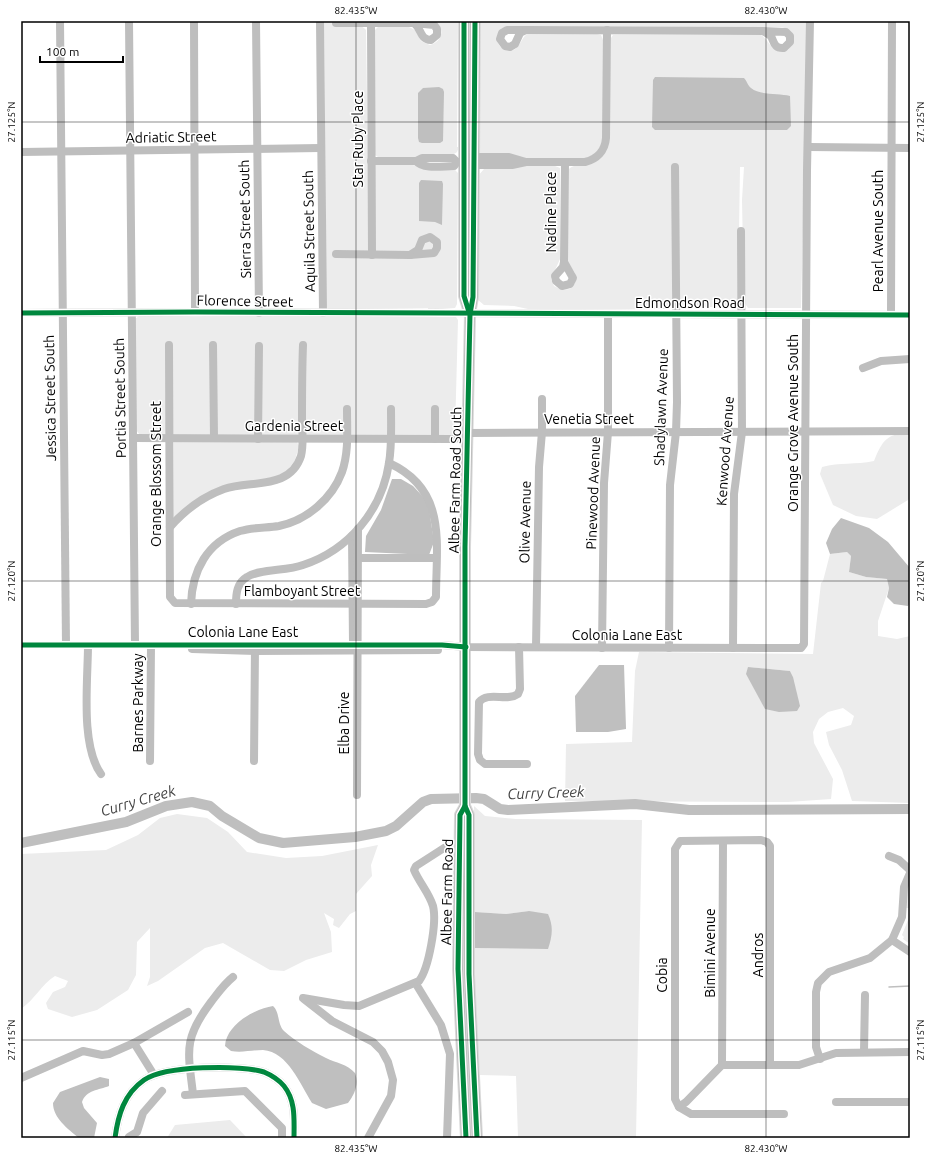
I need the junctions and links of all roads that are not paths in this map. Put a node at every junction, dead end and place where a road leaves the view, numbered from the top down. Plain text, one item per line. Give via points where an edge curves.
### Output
1 (60, 21) edge
2 (129, 21) edge
3 (194, 21) edge
4 (256, 21) edge
5 (320, 21) edge
6 (464, 21) edge
7 (475, 21) edge
8 (810, 21) edge
9 (892, 21) edge
10 (336, 23) dead end
11 (371, 23) junction
12 (414, 23) dead end
13 (526, 30) dead end
14 (607, 30) junction
15 (763, 31) dead end
16 (469, 132) junction
17 (320, 148) junction
18 (809, 148) junction
19 (891, 148) junction
20 (910, 148) edge
21 (257, 149) junction
22 (194, 150) junction
23 (130, 151) junction
24 (21, 152) edge
25 (61, 152) junction
26 (372, 161) junction
27 (462, 161) junction
28 (474, 161) junction
29 (564, 163) junction
30 (675, 167) dead end
31 (741, 231) dead end
32 (336, 254) dead end
33 (372, 255) junction
34 (410, 255) dead end
35 (564, 262) dead end
36 (195, 312) junction
37 (21, 313) edge
38 (62, 313) junction
39 (132, 313) junction
40 (259, 313) junction
41 (323, 313) junction
42 (470, 314) junction
43 (608, 314) junction
44 (676, 314) junction
45 (742, 315) junction
46 (807, 315) junction
47 (891, 315) junction
48 (910, 315) edge
49 (169, 345) dead end
50 (213, 345) dead end
51 (258, 346) dead end
52 (302, 346) dead end
53 (910, 359) edge
54 (863, 368) dead end
55 (542, 399) dead end
56 (347, 409) dead end
57 (391, 409) dead end
58 (435, 409) dead end
59 (807, 430) junction
60 (910, 431) edge
61 (542, 432) junction
62 (608, 432) junction
63 (676, 432) junction
64 (742, 432) junction
65 (468, 433) junction
66 (133, 438) junction
67 (169, 438) junction
68 (214, 438) junction
69 (258, 439) junction
70 (302, 439) junction
71 (347, 439) junction
72 (391, 439) junction
73 (435, 439) junction
74 (455, 439) dead end
75 (389, 463) junction
76 (170, 527) junction
77 (358, 529) junction
78 (352, 536) junction
79 (355, 558) junction
80 (436, 558) junction
81 (172, 602) joint
82 (191, 604) junction
83 (236, 604) junction
84 (356, 604) junction
85 (21, 645) edge
86 (66, 645) junction
87 (88, 645) junction
88 (135, 645) junction
89 (151, 645) junction
90 (356, 647) junction
91 (466, 647) junction
92 (519, 647) junction
93 (536, 647) junction
94 (255, 648) junction
95 (602, 648) junction
96 (669, 648) junction
97 (733, 648) junction
98 (800, 648) joint
99 (150, 761) dead end
100 (254, 761) dead end
101 (527, 764) dead end
102 (102, 774) dead end
103 (357, 795) dead end
104 (464, 806) junction
105 (723, 841) junction
106 (444, 848) dead end
107 (889, 856) dead end
108 (910, 870) edge
109 (910, 873) edge
110 (892, 940) junction
111 (910, 952) edge
112 (234, 977) dead end
113 (416, 984) junction
114 (865, 995) dead end
115 (188, 1012) dead end
116 (134, 1043) junction
117 (864, 1052) junction
118 (910, 1052) edge
119 (820, 1059) junction
120 (722, 1065) junction
121 (770, 1065) junction
122 (190, 1069) junction
123 (463, 1070) junction
124 (154, 1075) junction
125 (21, 1078) edge
126 (162, 1090) dead end
127 (836, 1102) dead end
128 (910, 1102) edge
129 (679, 1107) junction
130 (784, 1114) dead end
131 (129, 1137) dead end
132 (115, 1138) edge
133 (282, 1138) edge
134 (294, 1138) edge
135 (368, 1138) edge
136 (447, 1138) edge
137 (466, 1138) edge
138 (472, 1138) edge
139 (477, 1138) edge

1 - 25 street, Jessica Street South
2 - 23 street, Portia Street South
3 - 22 street
4 - 21 street, Sierra Street South
5 - 17 street, Aquila Street South
6 - 16 main road
7 - 16 main road
8 - 18 street, Orange Grove Avenue South
9 - 19 street, Pearl Avenue South
10 - 11 street
11 - 12 street
11 - 26 street, Star Ruby Place
13 - 14 street
14 - 15 street
14 - 29 street via 605,147 589,161
16 - 27 main road, Albee Farm Road South
16 - 28 main road, Albee Farm Road South
17 - 21 street, Adriatic Street
17 - 41 street, Aquila Street South
18 - 19 street
18 - 46 street, Orange Grove Avenue South
19 - 20 street
19 - 47 street, Pearl Avenue South
21 - 22 street, Adriatic Street
21 - 40 street, Sierra Street South
22 - 23 street, Adriatic Street
22 - 36 street
23 - 25 street, Adriatic Street
23 - 39 street, Portia Street South
24 - 25 street, Adriatic Street
25 - 38 street, Jessica Street South
26 - 27 street via 416,161 422,158 438,162 453,158
26 - 33 street, Star Ruby Place
27 - 28 street
27 - 42 main road, Albee Farm Road South via 464,296
28 - 29 street via 500,161 512,166 526,162
28 - 42 main road, Albee Farm Road South via 473,297
29 - 35 street, Nadine Place
30 - 44 street, Shadylawn Avenue
31 - 45 street, Kenwood Avenue
32 - 33 street
33 - 34 street
36 - 39 street, Florence Street
36 - 40 street, Florence Street
37 - 38 street, Florence Street
38 - 39 street, Florence Street
38 - 86 street, Jessica Street South
39 - 66 street, Portia Street South
40 - 41 street, Florence Street
41 - 42 street, Florence Street
42 - 43 street, Edmondson Road
42 - 65 main road, Albee Farm Road South
43 - 44 street, Edmondson Road
43 - 62 street, Pinewood Avenue
44 - 45 street, Edmondson Road
44 - 63 street, Shadylawn Avenue
45 - 46 street, Edmondson Road
45 - 64 street, Kenwood Avenue
46 - 47 street, Edmondson Road
46 - 59 street, Orange Grove Avenue South
47 - 48 street, Edmondson Road
49 - 67 street, Orange Blossom Street
50 - 68 street
51 - 69 street
52 - 70 street
53 - 54 street via 881,361
55 - 61 street, Olive Avenue
56 - 71 street
57 - 72 street
58 - 73 street
59 - 60 street, Venetia Street
59 - 64 street, Venetia Street
59 - 98 street, Orange Grove Avenue South via 804,644
61 - 62 street, Venetia Street
61 - 65 street, Venetia Street
61 - 93 street, Olive Avenue via 539,467
62 - 63 street, Venetia Street
62 - 95 street, Pinewood Avenue via 604,483
63 - 64 street, Venetia Street
63 - 96 street, Shadylawn Avenue via 670,485
64 - 97 street, Kenwood Avenue via 734,494
65 - 91 main road, Albee Farm Road South
66 - 67 street, Gardenia Street
66 - 88 street, Portia Street South
67 - 68 street, Gardenia Street
67 - 76 street, Orange Blossom Street
68 - 69 street, Gardenia Street
69 - 70 street, Gardenia Street
70 - 71 street, Gardenia Street
70 - 76 street via 302,451 298,462 283,478 236,486 208,496 189,508
71 - 72 street, Gardenia Street
71 - 82 street via 341,474 335,487 319,506 297,520 280,526 240,531 221,541 208,552 197,569
72 - 73 street, Gardenia Street
72 - 75 street
73 - 74 street, Gardenia Street
75 - 77 street via 379,496
75 - 80 street via 411,476 429,498 436,522
76 - 81 street, Orange Blossom Street
77 - 78 street
77 - 79 street
78 - 79 street
78 - 83 street via 329,553 304,565 258,572 247,577 239,586
79 - 80 street
79 - 84 street, Elba Drive
80 - 84 street, Flamboyant Street via 436,597 432,602
81 - 82 street, Flamboyant Street
82 - 83 street, Flamboyant Street
83 - 84 street, Flamboyant Street
84 - 90 street, Elba Drive
85 - 86 street, Colonia Lane East
86 - 87 street, Colonia Lane East
87 - 88 street, Colonia Lane East
87 - 102 street via 89,738 94,762
88 - 89 street, Colonia Lane East
89 - 94 street, Colonia Lane East via 208,650
89 - 99 street, Barnes Parkway
90 - 91 street, Colonia Lane East via 442,650
90 - 94 street, Colonia Lane East
90 - 103 street, Elba Drive
91 - 92 street, Colonia Lane East
91 - 104 main road, Albee Farm Road
92 - 93 street, Colonia Lane East
92 - 101 street via 518,694 510,697 485,698 479,702 478,754 485,764
93 - 95 street, Colonia Lane East
94 - 100 street
95 - 96 street, Colonia Lane East
96 - 97 street, Colonia Lane East
97 - 98 street, Colonia Lane East
104 - 123 main road, Albee Farm Road via 460,815 458,881 459,998
104 - 139 main road, Albee Farm Road via 468,815 469,974
105 - 120 street, Bimini Avenue
105 - 121 street, Andros via 761,840 770,844
105 - 129 street, Cobia via 682,840 677,843 675,849 674,1096
106 - 113 street via 416,866 414,870 431,901 434,919 425,968
107 - 108 street via 899,860
109 - 110 street via 904,887 902,917
110 - 111 street
110 - 119 street via 870,958 826,974 818,983 816,1047
112 - 122 street via 224,984 195,1026 189,1044
113 - 135 street via 359,1006 344,1006 303,998 332,1021 373,1042 388,1062 393,1080 391,1096
113 - 136 street via 441,1025 450,1054
114 - 117 street
115 - 116 street
116 - 124 street
116 - 125 street via 107,1055 83,1051
117 - 118 street
117 - 119 street via 836,1053
119 - 121 street via 799,1065
120 - 121 street
120 - 129 street
122 - 124 street
122 - 133 street via 189,1095 245,1091 282,1128
122 - 134 street via 253,1070 275,1078 286,1088 293,1103
123 - 137 main road, Albee Farm Road
123 - 138 main road via 470,1073
124 - 132 street via 143,1081 126,1098 119,1115
126 - 131 street via 144,1113 137,1132
127 - 128 street
129 - 130 street via 687,1113 695,1114

